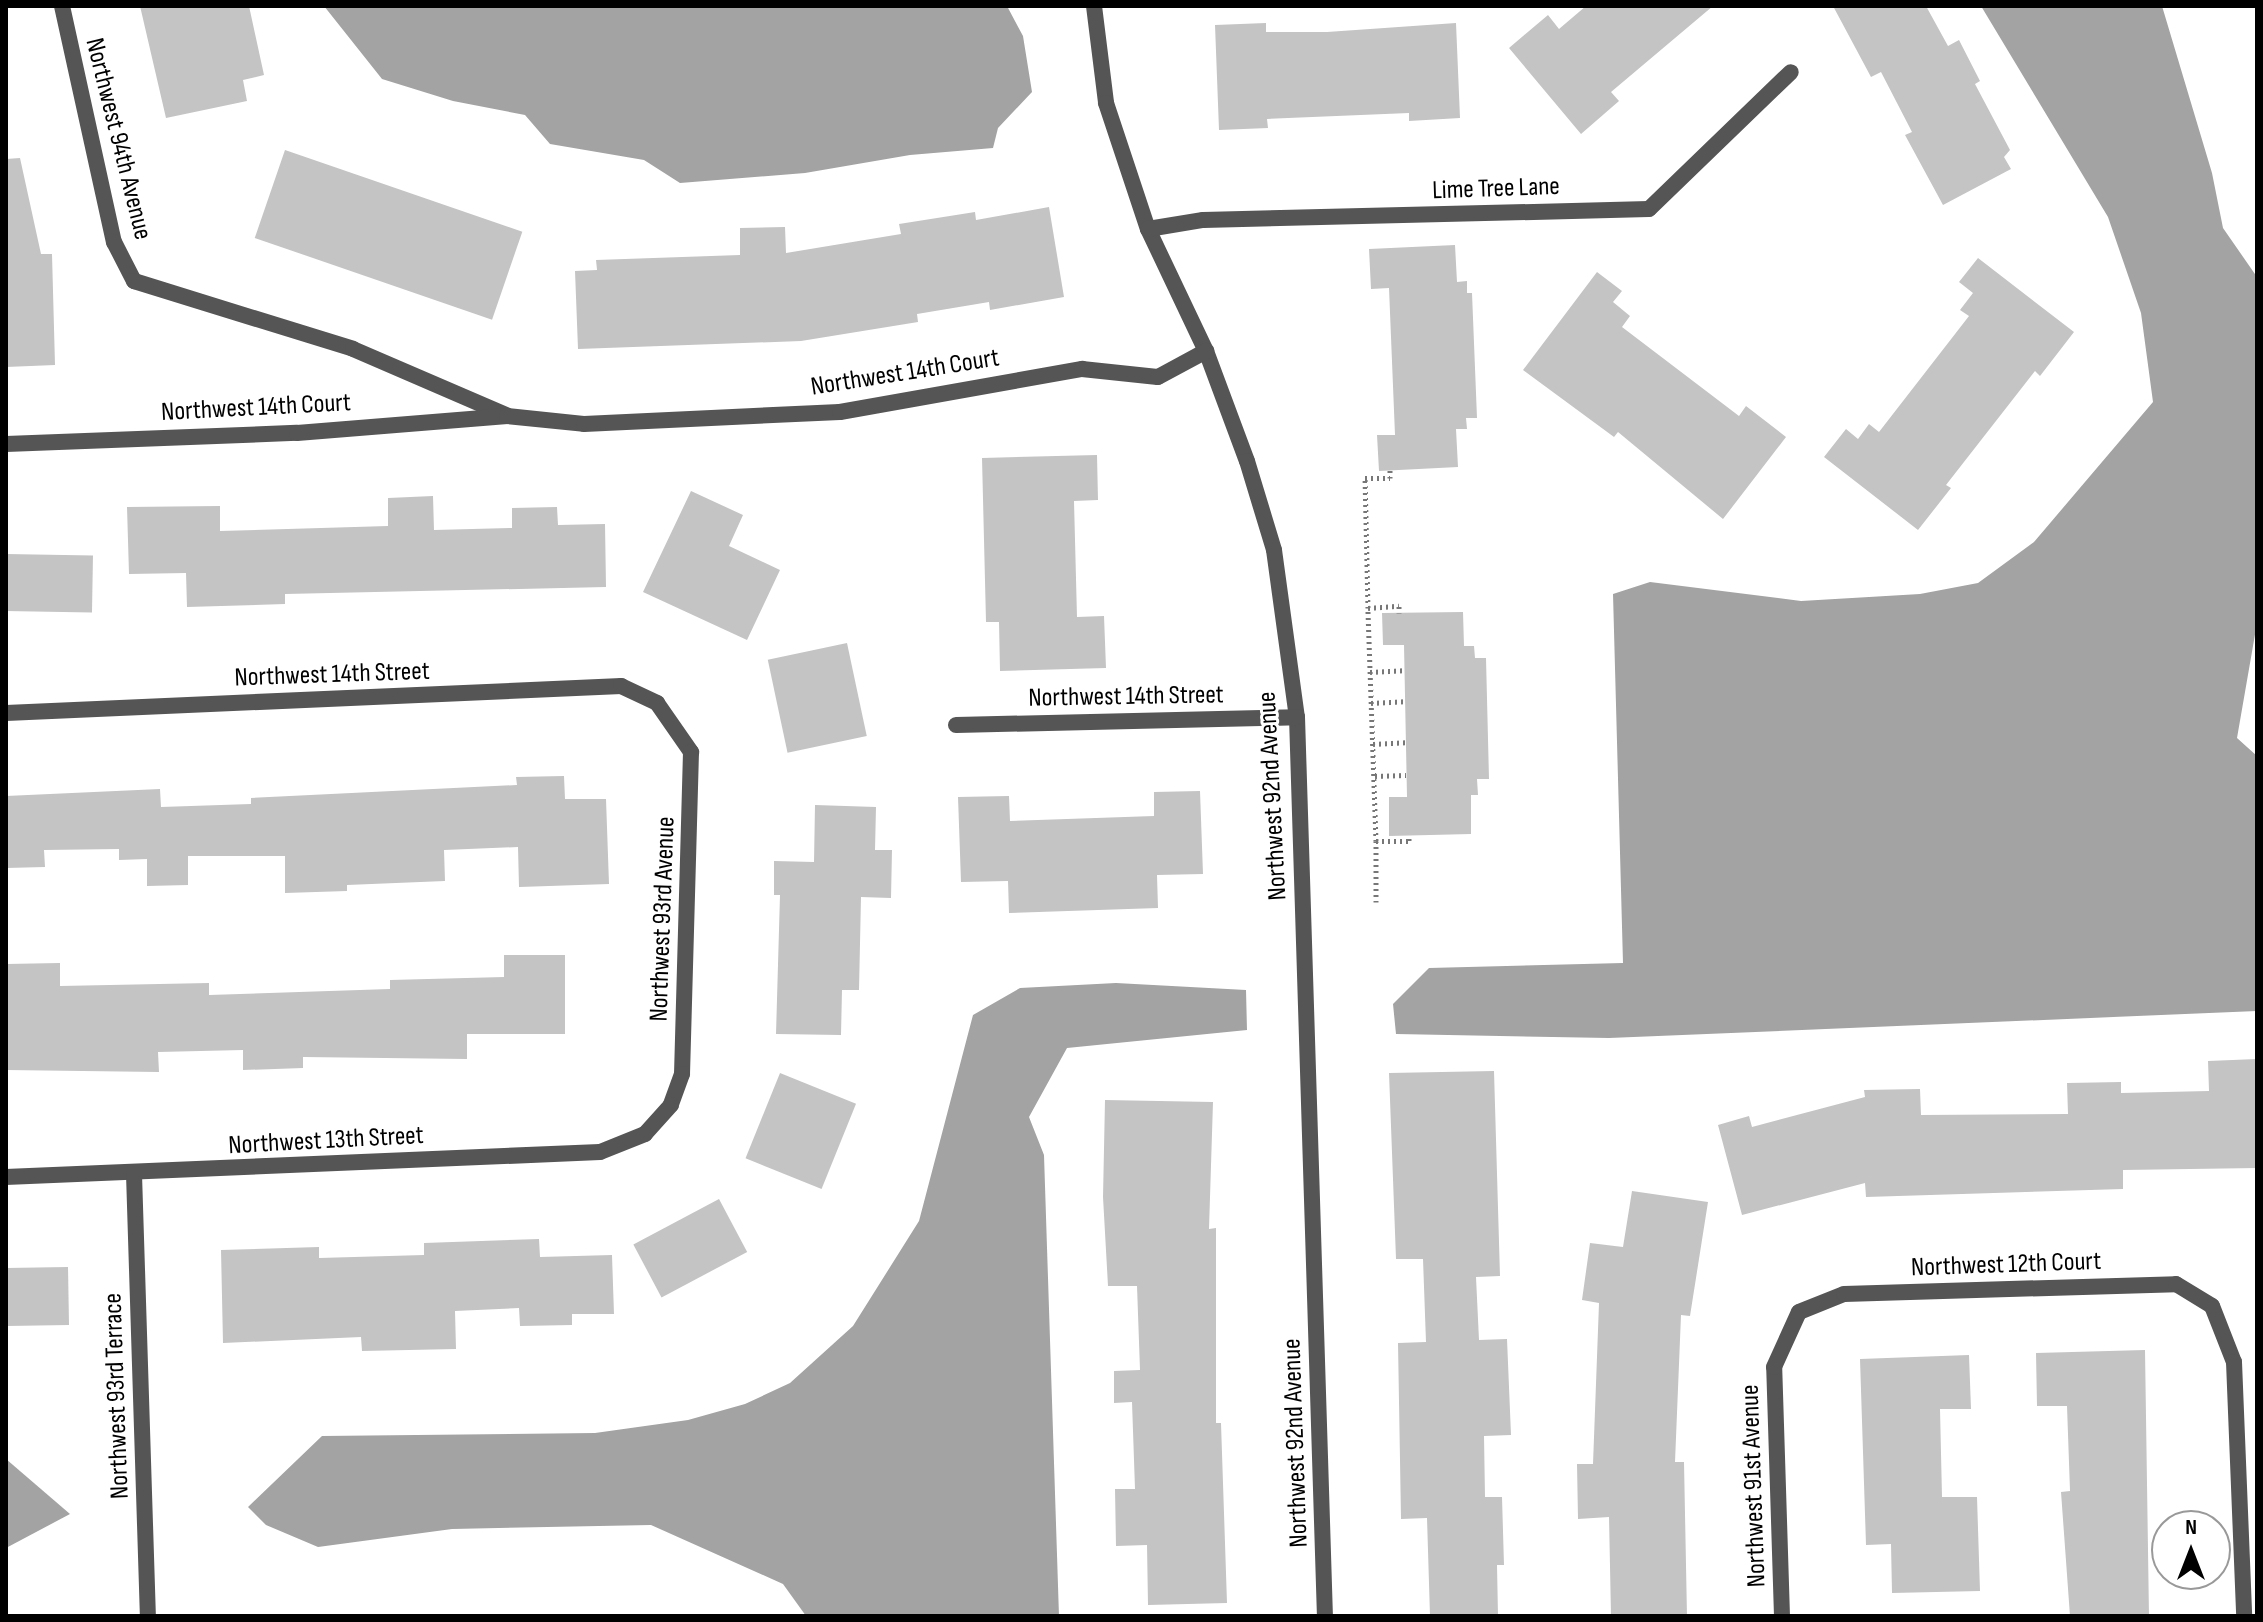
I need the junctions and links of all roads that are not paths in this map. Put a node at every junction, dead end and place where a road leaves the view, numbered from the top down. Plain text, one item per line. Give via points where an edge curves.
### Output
1 (62, 6) edge
2 (1094, 6) edge
3 (1791, 72) dead end
4 (1148, 229) junction
5 (134, 281) joint
6 (1206, 351) junction
7 (507, 416) junction
8 (6, 444) edge
9 (657, 703) joint
10 (6, 713) edge
11 (1297, 717) junction
12 (956, 725) dead end
13 (645, 1134) joint
14 (134, 1174) junction
15 (6, 1177) edge
16 (1799, 1312) joint
17 (148, 1616) edge
18 (1325, 1616) edge
19 (1782, 1616) edge
20 (2244, 1616) edge

1 - 5 street, Northwest 94th Avenue via 114,242
2 - 4 street, Northwest 92nd Avenue via 1106,103
3 - 4 street, Lime Tree Lane via 1649,209 1203,220
4 - 6 street, Northwest 92nd Avenue
5 - 7 street, Northwest 14th Court via 353,349
6 - 7 street, Northwest 14th Court via 1158,377 1082,369 840,412 584,424
6 - 11 street, Northwest 92nd Avenue via 1274,550
7 - 8 street, Northwest 14th Court via 297,433
9 - 10 street, Northwest 14th Street via 621,686
9 - 13 street, Northwest 93rd Avenue via 691,752 690,814 682,1074 671,1105
11 - 12 street, Northwest 14th Street
11 - 18 street, Northwest 92nd Avenue
13 - 14 street, Northwest 13th Street via 600,1152
14 - 15 street, Northwest 13th Street
14 - 17 street, Northwest 93rd Terrace
16 - 19 street, Northwest 91st Avenue via 1774,1367
16 - 20 street, Northwest 12th Court via 1844,1294 2176,1284 2212,1306 2234,1362

